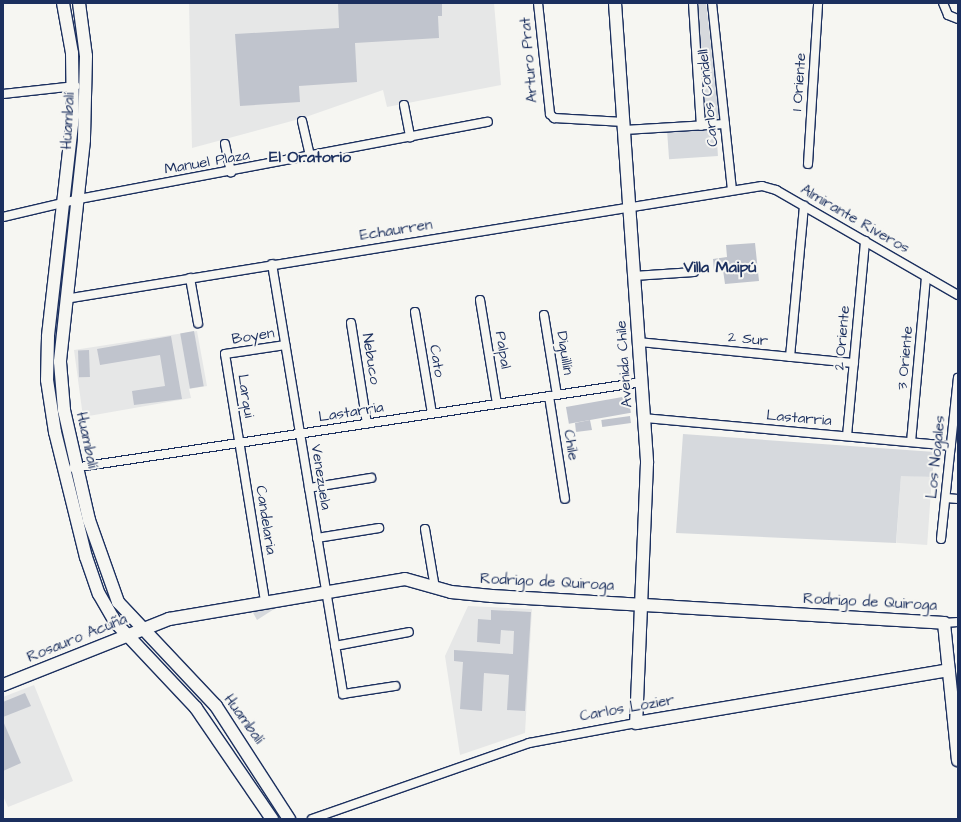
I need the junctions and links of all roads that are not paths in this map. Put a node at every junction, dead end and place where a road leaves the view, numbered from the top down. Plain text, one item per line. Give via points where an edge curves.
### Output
1 (63, 3) edge
2 (79, 3) edge
3 (538, 3) edge
4 (615, 3) edge
5 (693, 3) edge
6 (712, 3) edge
7 (818, 3) edge
8 (943, 3) edge
9 (958, 20) edge
10 (86, 84) junction
11 (74, 86) junction
12 (3, 94) edge
13 (404, 105) dead end
14 (302, 121) dead end
15 (488, 122) dead end
16 (725, 124) junction
17 (624, 126) junction
18 (701, 126) junction
19 (410, 137) junction
20 (225, 144) dead end
21 (310, 157) junction
22 (808, 164) dead end
23 (231, 172) junction
24 (732, 190) junction
25 (79, 199) junction
26 (66, 202) junction
27 (629, 205) junction
28 (804, 206) junction
29 (3, 217) edge
30 (865, 241) junction
31 (272, 264) junction
32 (694, 272) dead end
33 (634, 276) junction
34 (926, 277) junction
35 (190, 278) junction
36 (958, 295) edge
37 (65, 299) junction
38 (480, 300) dead end
39 (415, 312) dead end
40 (544, 315) dead end
41 (198, 323) dead end
42 (351, 323) dead end
43 (639, 342) junction
44 (286, 345) junction
45 (225, 354) joint
46 (790, 357) junction
47 (854, 363) junction
48 (958, 378) edge
49 (642, 382) junction
50 (553, 395) junction
51 (497, 404) junction
52 (432, 414) junction
53 (644, 418) junction
54 (367, 424) junction
55 (300, 434) junction
56 (847, 436) junction
57 (911, 442) junction
58 (240, 443) junction
59 (951, 446) junction
60 (76, 467) junction
61 (64, 470) junction
62 (371, 478) dead end
63 (309, 488) junction
64 (946, 498) junction
65 (565, 499) dead end
66 (958, 499) edge
67 (378, 528) dead end
68 (425, 529) dead end
69 (317, 538) junction
70 (941, 540) dead end
71 (435, 588) junction
72 (326, 590) junction
73 (265, 601) junction
74 (640, 604) junction
75 (944, 622) junction
76 (958, 622) edge
77 (140, 629) junction
78 (410, 632) dead end
79 (125, 636) junction
80 (335, 646) junction
81 (954, 669) edge
82 (3, 685) edge
83 (394, 686) dead end
84 (636, 723) junction
85 (958, 760) edge
86 (272, 819) edge
87 (289, 819) edge
88 (312, 819) edge

1 - 11 street, Huambalí via 71,39
2 - 10 street, Huambalí
3 - 17 street, Arturo Prat via 550,114 554,118
4 - 17 street, Avenida Chile
5 - 18 street, Carlos Condell
6 - 16 street, Carlos Condell
7 - 22 street, 1 Oriente
8 - 9 street via 948,15
10 - 11 street
10 - 25 street, Huambalí
11 - 12 street
11 - 26 street, Huambalí
13 - 19 street
14 - 21 street
15 - 19 street, Manuel Plaza
16 - 18 street
16 - 24 street, Carlos Condell
17 - 18 street
17 - 27 street, Avenida Chile
19 - 21 street, Manuel Plaza
20 - 23 street
21 - 23 street, Manuel Plaza
23 - 25 street, Manuel Plaza
24 - 27 street, Echaurren
24 - 28 street, Almirante Riveros via 767,186
25 - 26 street, Manuel Plaza
25 - 37 street, Huambalí
26 - 29 street, Manuel Plaza
26 - 61 street, Huambalí via 47,365 48,395
27 - 31 street, Echaurren
27 - 33 street, Avenida Chile
28 - 30 street, Almirante Riveros
28 - 46 street
30 - 34 street, Almirante Riveros
30 - 47 street, 2 Oriente
31 - 35 street, Echaurren
31 - 44 street, Venezuela
32 - 33 street
33 - 43 street, Avenida Chile
34 - 36 street, Almirante Riveros
34 - 57 street, 3 Oriente
35 - 37 street, Echaurren
35 - 41 street
37 - 60 street, Huambalí via 60,346 62,395
38 - 51 street, Palpal
39 - 52 street, Cato
40 - 50 street, Diguillín
42 - 54 street, Nebuco
43 - 46 street, 2 Sur
43 - 49 street, Avenida Chile
44 - 45 street, Boyen
44 - 55 street, Venezuela
45 - 58 street, Larqui
46 - 47 street, 2 Sur
47 - 56 street, 2 Oriente
48 - 59 street, Los Nogales
49 - 50 street, Lastarria
49 - 53 street, Avenida Chile
50 - 51 street, Lastarria
50 - 65 street, Chile
51 - 52 street, Lastarria
52 - 54 street, Lastarria
53 - 56 street, Lastarria
53 - 74 street, Avenida Chile via 647,498
54 - 55 street, Lastarria
55 - 58 street, Lastarria
55 - 63 street, Venezuela
56 - 57 street, Lastarria
57 - 59 street, Lastarria
58 - 60 street, Lastarria
58 - 73 street, Candelaria
59 - 64 street, Los Nogales
60 - 61 street, Lastarria
60 - 77 street, Huambalí via 109,585 121,607
61 - 79 street, Huambalí via 94,583
62 - 63 street
63 - 69 street, Venezuela
64 - 66 street
64 - 70 street, Los Nogales
67 - 69 street
68 - 71 street
69 - 72 street, Venezuela
71 - 72 street, Rodrigo de Quiroga via 400,579
71 - 74 street, Rodrigo de Quiroga via 486,596
72 - 73 street, Rodrigo de Quiroga
72 - 80 street, Venezuela
73 - 77 street, Rodrigo de Quiroga via 169,619
74 - 75 street, Rodrigo de Quiroga
74 - 84 street, Avenida Chile
75 - 76 street, Rodrigo de Quiroga
75 - 81 street
77 - 79 street, Rosauro Acuña
77 - 87 street, Huambalí via 216,706
78 - 80 street
79 - 82 street, Rosauro Acuña
79 - 86 street, Huambalí via 201,714
80 - 83 street, Venezuela via 343,694
81 - 84 street, Carlos Lozier
81 - 85 street
84 - 88 street, Carlos Lozier via 529,743

